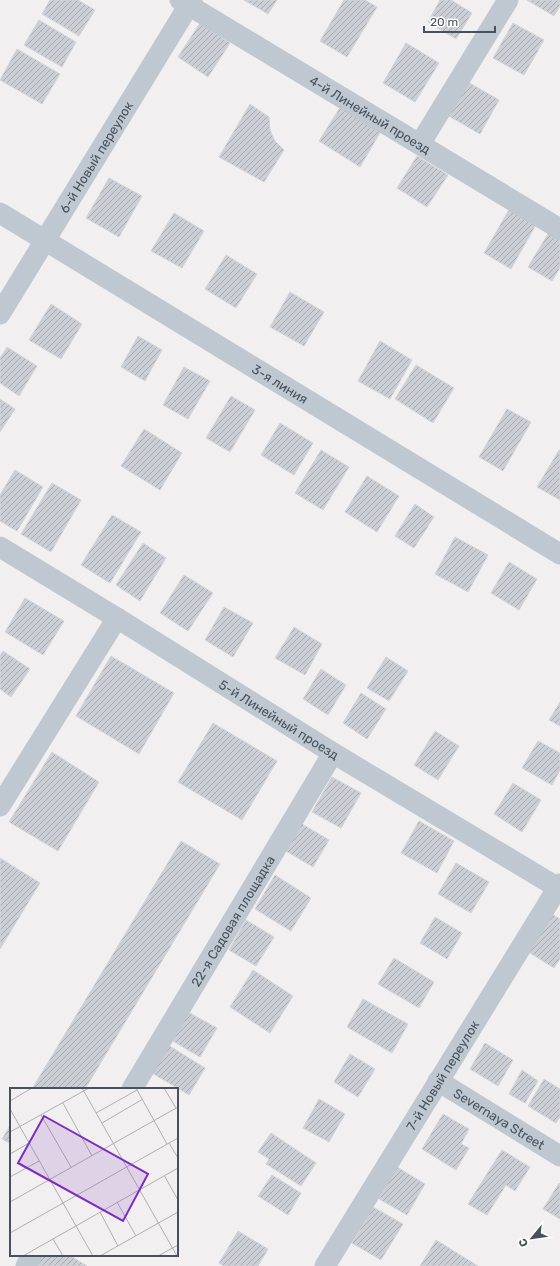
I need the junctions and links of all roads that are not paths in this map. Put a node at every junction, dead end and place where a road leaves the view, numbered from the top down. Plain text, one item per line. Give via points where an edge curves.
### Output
1 (508, 0) edge
2 (187, 2) edge
3 (420, 144) junction
4 (0, 214) edge
5 (560, 229) edge
6 (44, 240) junction
7 (0, 314) edge
8 (0, 547) edge
9 (560, 554) edge
10 (117, 618) junction
11 (334, 753) junction
12 (0, 806) edge
13 (559, 887) edge
14 (438, 1081) junction
15 (133, 1088) edge
16 (560, 1156) edge
17 (31, 1256) edge
18 (328, 1265) edge
19 (26, 1266) edge

1 - 3 street
2 - 3 street, 4-й Линейный проезд
2 - 6 street, 6-й Новый переулок
3 - 5 street, 4-й Линейный проезд
4 - 6 street, 3-я линия
6 - 7 street, 6-й Новый переулок
6 - 9 street, 3-я линия
8 - 10 street, 5-й Линейный проезд
10 - 11 street, 5-й Линейный проезд
10 - 12 street
11 - 13 street, 5-й Линейный проезд
11 - 15 street, 22-я Садовая площадка
13 - 14 street, 7-й Новый переулок
14 - 16 street, Severnaya Street
14 - 18 street, 7-й Новый переулок
17 - 19 street

